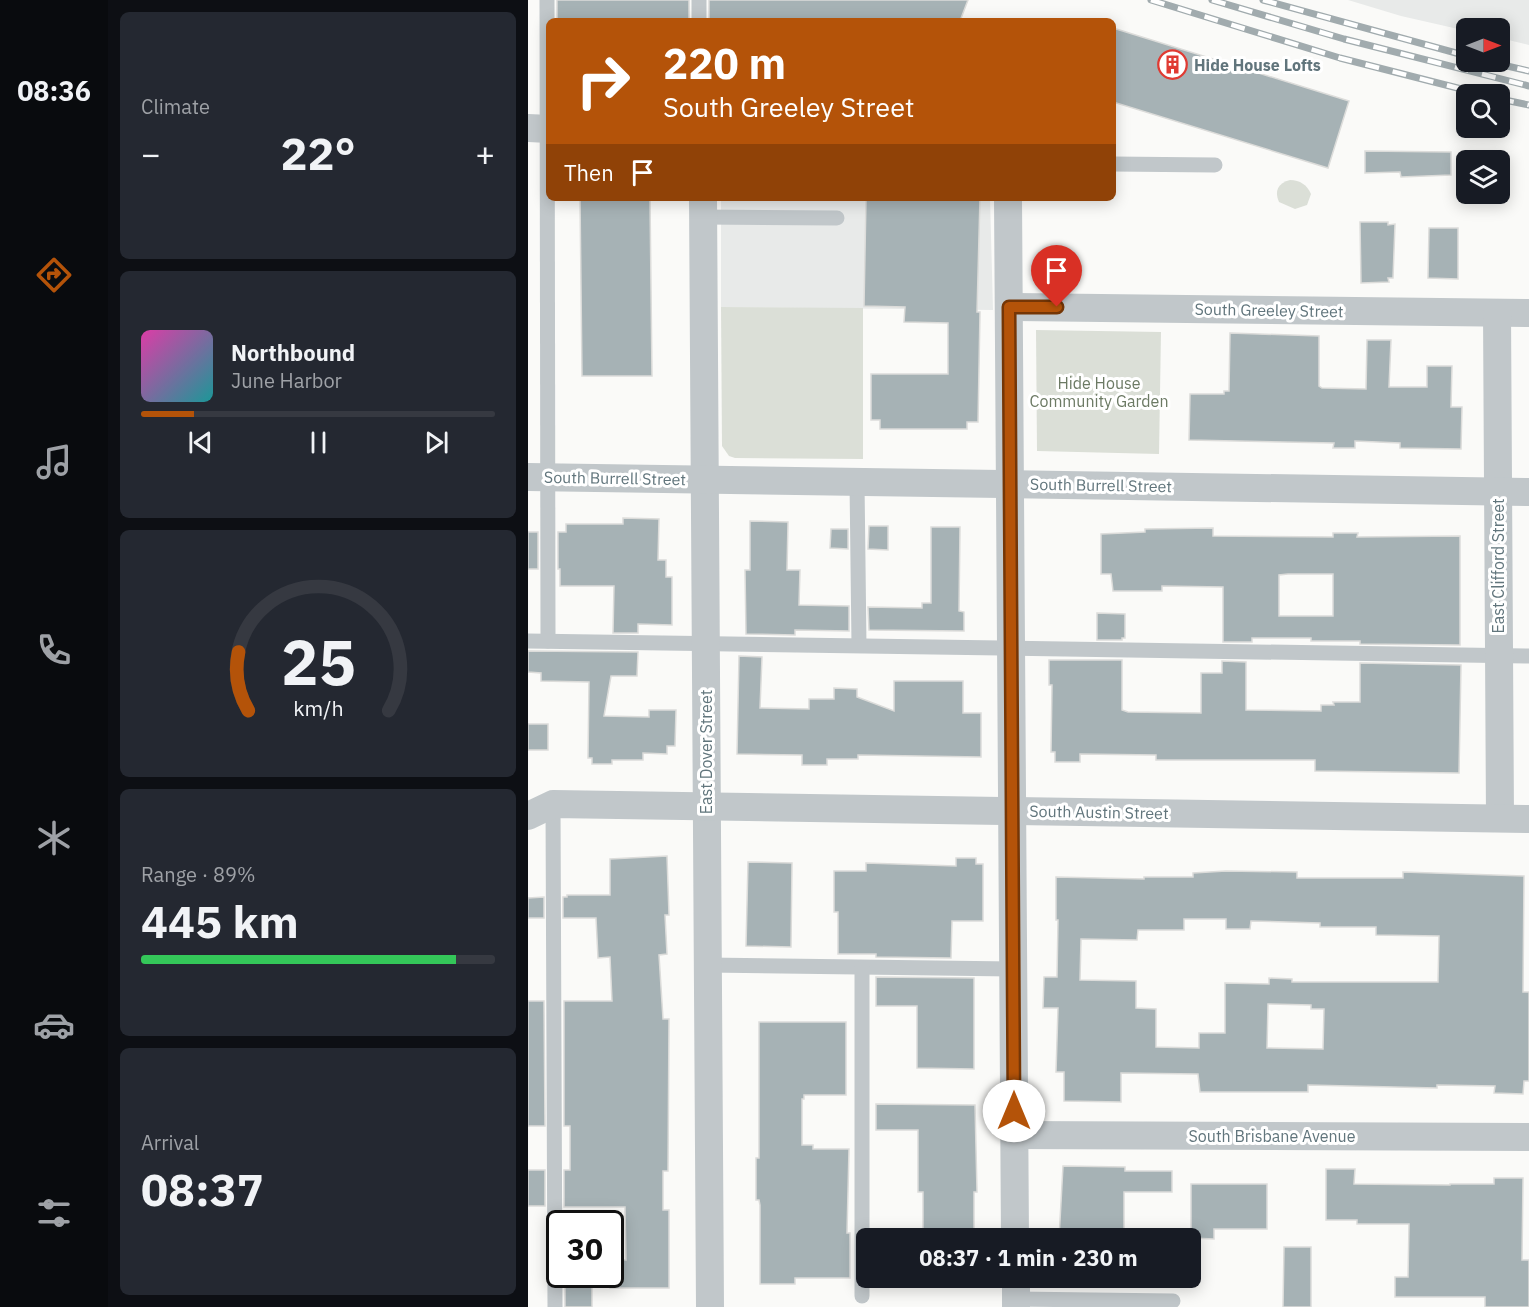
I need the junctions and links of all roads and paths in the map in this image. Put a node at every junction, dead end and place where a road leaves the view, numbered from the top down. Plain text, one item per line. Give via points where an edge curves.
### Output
1 (547, 0) edge
2 (699, 0) edge
3 (546, 18) edge
4 (699, 18) edge
5 (546, 26) edge
6 (542, 129) edge
7 (1116, 164) edge
8 (1215, 165) dead end
9 (1008, 201) edge
10 (703, 208) edge
11 (837, 218) dead end
12 (1009, 307) junction
13 (1497, 313) junction
14 (1529, 313) edge
15 (539, 477) edge
16 (704, 478) junction
17 (857, 481) junction
18 (1010, 483) junction
19 (1498, 492) junction
20 (1529, 492) edge
21 (528, 640) edge
22 (548, 641) junction
23 (705, 643) junction
24 (859, 645) junction
25 (1011, 648) junction
26 (1499, 655) junction
27 (1529, 656) edge
28 (706, 807) junction
29 (540, 810) edge
30 (1012, 811) junction
31 (1500, 818) junction
32 (1529, 819) edge
33 (707, 965) junction
34 (862, 968) junction
35 (1013, 969) junction
36 (1015, 1135) junction
37 (1529, 1137) edge
38 (1015, 1228) edge
39 (1016, 1294) edge
40 (862, 1296) dead end
41 (1173, 1301) dead end
42 (555, 1307) edge
43 (710, 1307) edge

1 - 3 lane
2 - 4 lane
5 - 6 lane
6 - 15 lane
7 - 8 lane
9 - 12 street
10 - 11 lane
10 - 16 street, East Dover Street
12 - 13 street, South Greeley Street
12 - 18 street
13 - 14 street, South Greeley Street
13 - 19 street, East Clifford Street
15 - 16 street, South Burrell Street
15 - 22 lane
16 - 17 street, South Burrell Street
16 - 23 street, East Dover Street
17 - 18 street, South Burrell Street
17 - 24 lane
18 - 19 street, South Burrell Street
18 - 25 street
19 - 20 street, South Burrell Street
19 - 26 street, East Clifford Street
21 - 22 lane
22 - 23 lane
23 - 24 lane
23 - 28 street, East Dover Street
24 - 25 lane
25 - 26 lane
25 - 30 street
26 - 27 lane
26 - 31 street, East Clifford Street
28 - 29 street, South Austin Street
28 - 30 street, South Austin Street
28 - 33 street, East Dover Street
29 - 42 lane
30 - 31 street, South Austin Street
30 - 35 street
31 - 32 street, South Austin Street
33 - 34 lane
33 - 43 street, East Dover Street
34 - 35 lane
34 - 40 lane
35 - 36 street
36 - 37 street, South Brisbane Avenue
36 - 38 street
39 - 41 lane

